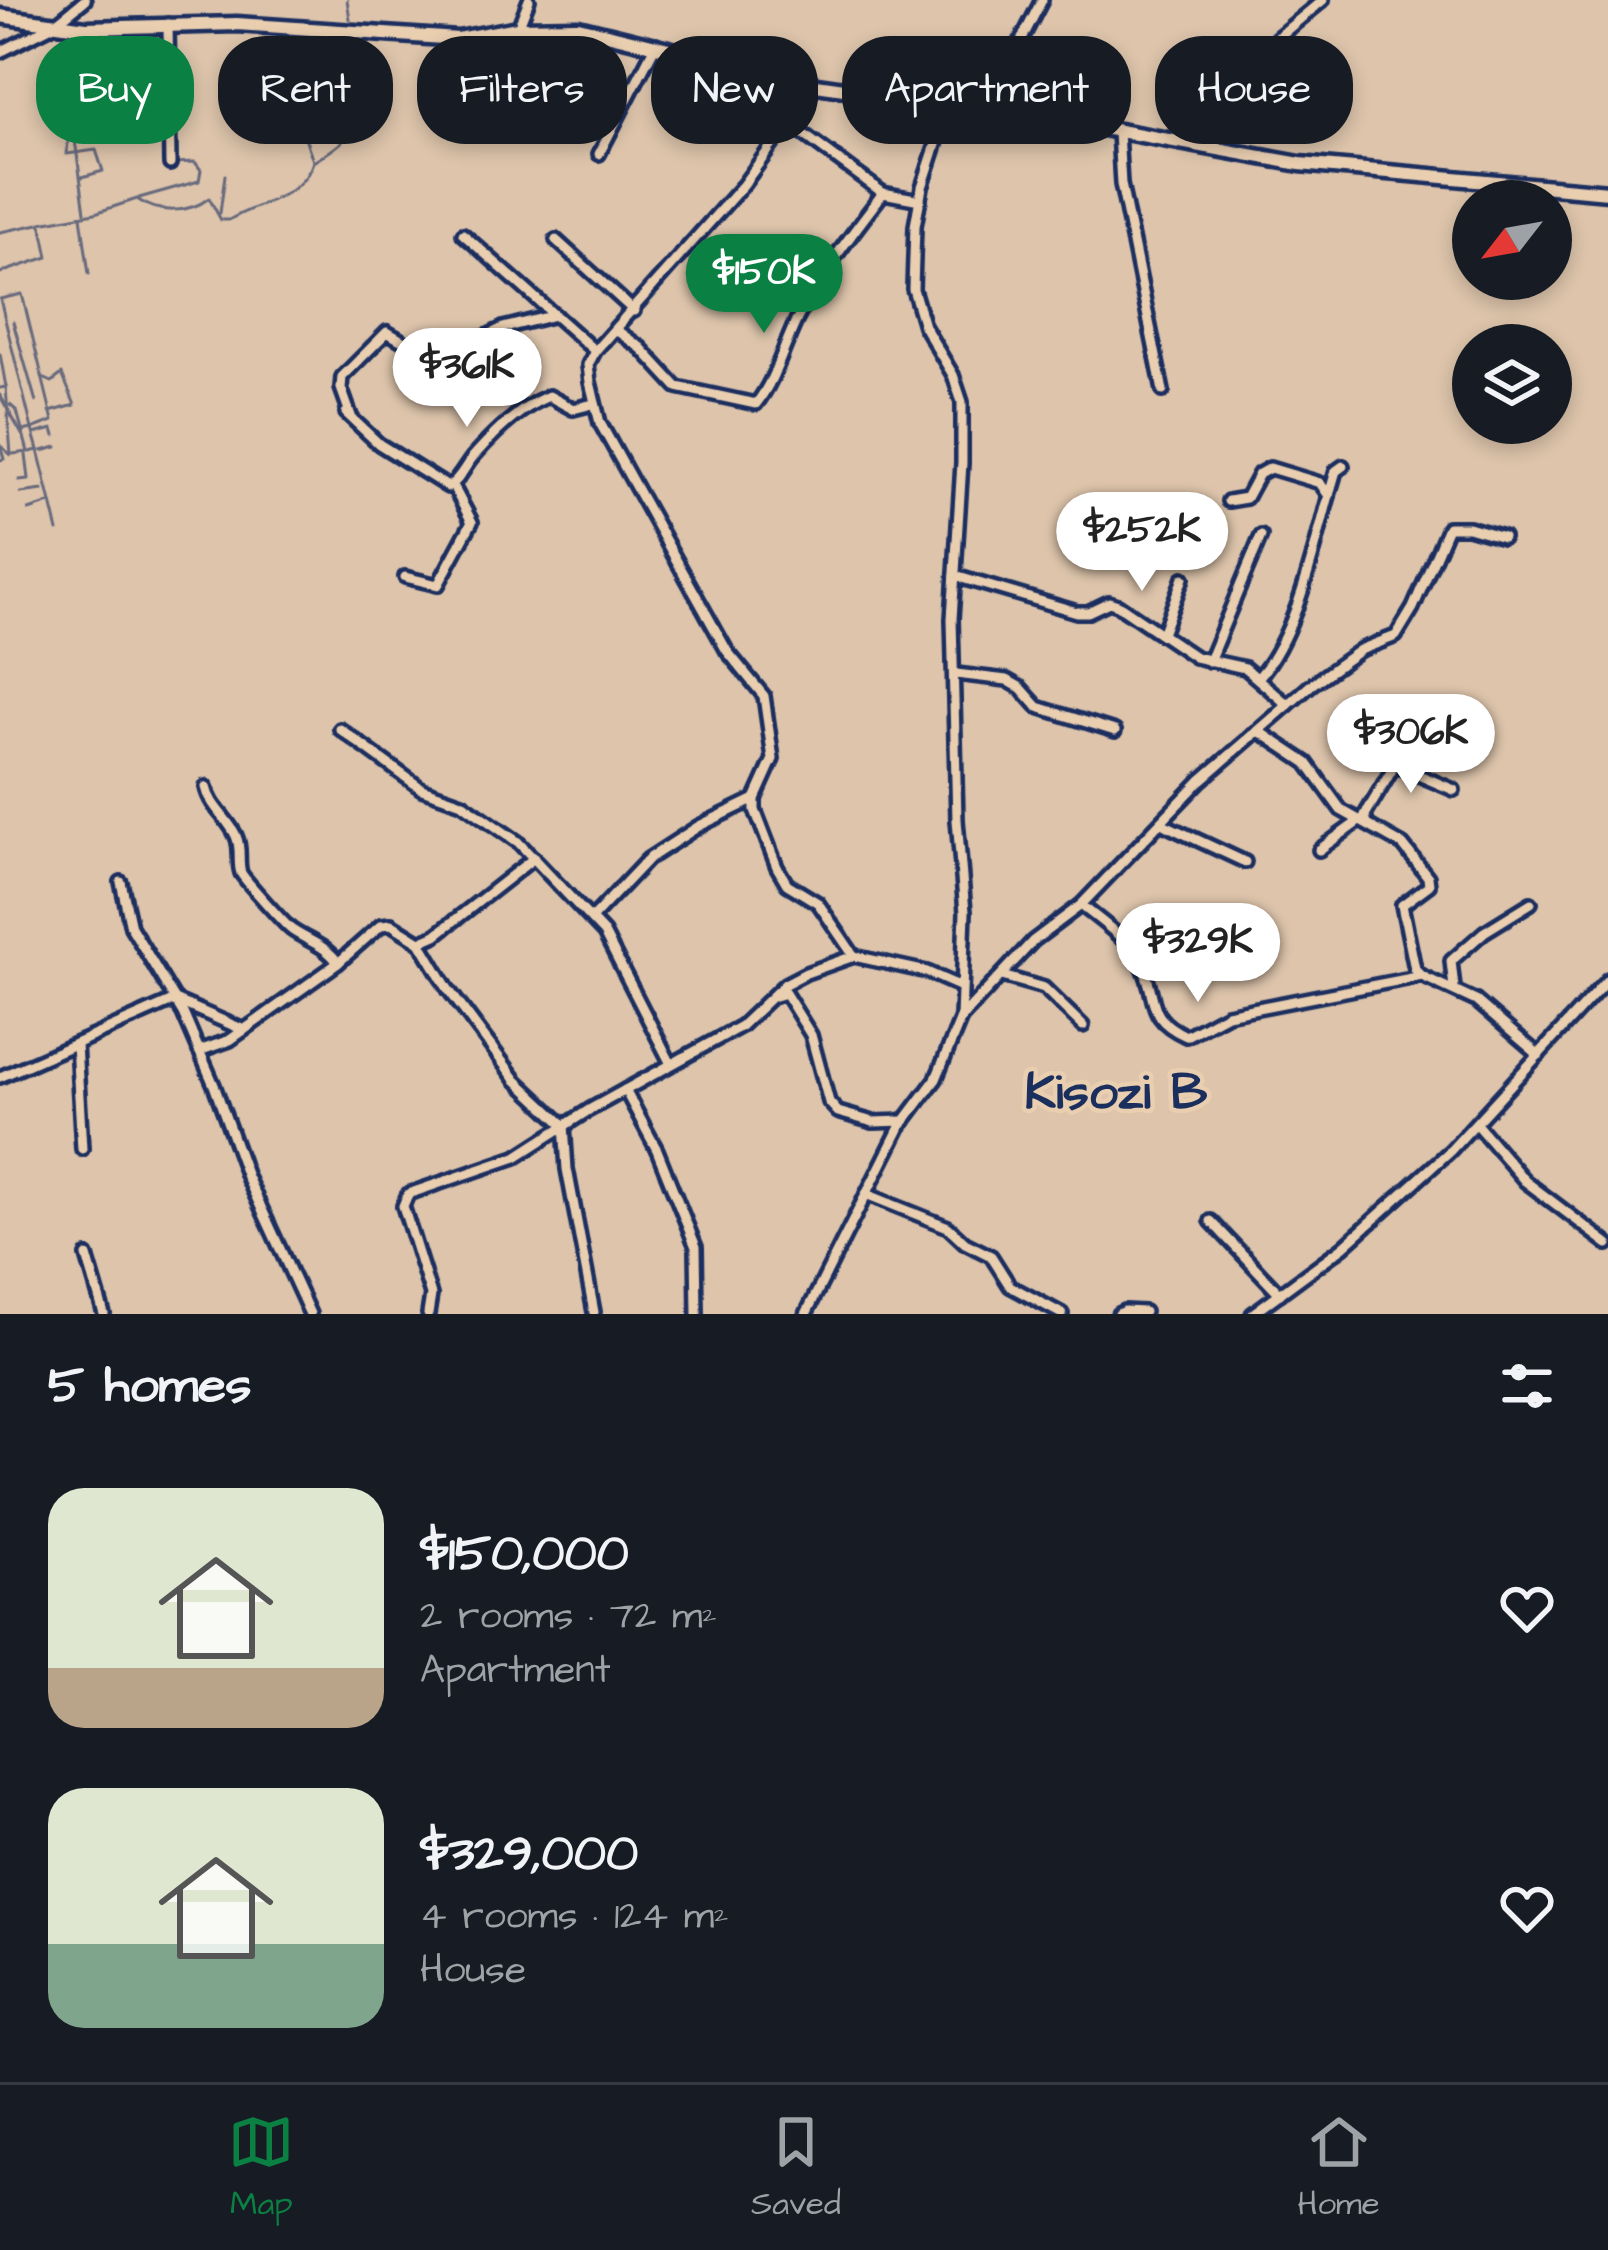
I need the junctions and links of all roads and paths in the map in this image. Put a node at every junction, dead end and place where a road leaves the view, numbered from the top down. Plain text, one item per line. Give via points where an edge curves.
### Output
1 (85, 0) edge
2 (529, 0) edge
3 (1042, 0) edge
4 (1323, 0) edge
5 (0, 16) edge
6 (168, 24) junction
7 (54, 25) junction
8 (518, 28) junction
9 (1023, 36) edge
10 (1279, 36) edge
11 (651, 43) edge
12 (0, 52) edge
13 (651, 54) edge
14 (771, 144) edge
15 (817, 144) edge
16 (937, 144) edge
17 (1119, 144) edge
18 (1191, 144) edge
19 (599, 154) dead end
20 (170, 164) dead end
21 (1608, 192) edge
22 (883, 193) junction
23 (920, 200) junction
24 (463, 234) dead end
25 (556, 240) dead end
26 (634, 311) junction
27 (555, 315) junction
28 (616, 330) junction
29 (596, 351) junction
30 (1163, 391) dead end
31 (593, 404) junction
32 (1343, 466) dead end
33 (453, 486) junction
34 (1329, 496) junction
35 (1228, 501) dead end
36 (1261, 536) dead end
37 (1503, 537) dead end
38 (955, 576) junction
39 (405, 577) dead end
40 (1184, 578) dead end
41 (1162, 634) junction
42 (1210, 661) junction
43 (956, 674) junction
44 (1258, 678) junction
45 (1288, 705) junction
46 (340, 729) dead end
47 (1114, 731) dead end
48 (1259, 731) junction
49 (206, 788) dead end
50 (1454, 790) dead end
51 (755, 800) junction
52 (1161, 823) junction
53 (1363, 823) junction
54 (1319, 850) dead end
55 (534, 858) junction
56 (1245, 862) dead end
57 (121, 882) dead end
58 (1531, 902) dead end
59 (1081, 905) junction
60 (593, 917) junction
61 (420, 942) junction
62 (1197, 947) dead end
63 (854, 956) junction
64 (1139, 962) junction
65 (338, 963) junction
66 (1002, 976) junction
67 (1422, 976) junction
68 (1608, 979) edge
69 (1454, 988) junction
70 (960, 992) junction
71 (772, 996) junction
72 (175, 1000) junction
73 (977, 1003) junction
74 (961, 1018) junction
75 (1083, 1026) dead end
76 (244, 1030) junction
77 (76, 1044) junction
78 (199, 1052) junction
79 (1539, 1055) junction
80 (671, 1064) junction
81 (0, 1077) edge
82 (625, 1090) junction
83 (904, 1120) junction
84 (1477, 1124) junction
85 (564, 1125) junction
86 (82, 1149) dead end
87 (866, 1194) junction
88 (1211, 1221) dead end
89 (1608, 1244) edge
90 (87, 1256) dead end
91 (1280, 1294) junction
92 (594, 1312) edge
93 (1144, 1312) edge
94 (104, 1314) edge
95 (310, 1314) edge
96 (428, 1314) edge
97 (697, 1314) edge
98 (806, 1314) edge
99 (1062, 1314) edge
100 (1118, 1314) edge
101 (1252, 1314) edge

1 - 7 street
2 - 8 street
3 - 9 street
4 - 10 street
5 - 7 main road
6 - 7 main road
6 - 8 main road via 458,39
6 - 20 street
7 - 12 street
8 - 11 main road via 578,27
13 - 19 street
14 - 26 street
15 - 22 street
16 - 23 street
17 - 30 street
18 - 21 main road via 1395,175
22 - 23 street
22 - 28 street via 827,266 755,404 677,387
23 - 38 street via 913,289 962,402
24 - 27 street
25 - 26 street
26 - 28 street
27 - 29 street
27 - 33 street via 503,328 444,357 387,332 342,376 349,416
28 - 29 street
29 - 31 street via 588,364
31 - 33 street via 573,410 549,396 530,404 480,448
31 - 51 street via 727,650 762,690 773,758
32 - 34 street
33 - 39 street via 472,522 438,585
34 - 35 street via 1320,483 1270,468 1246,498
34 - 44 street via 1305,582
36 - 42 street
37 - 45 street via 1448,527 1396,636 1360,650
38 - 41 street via 1077,612 1109,602
38 - 43 street
40 - 41 street
41 - 42 street
42 - 44 street
43 - 47 street via 1007,680 1038,707
43 - 70 street via 965,912
44 - 45 street
45 - 48 street
46 - 55 street via 422,790 474,810
48 - 52 street
48 - 53 street via 1307,763 1335,803
49 - 65 street via 237,838 249,887
50 - 53 street via 1395,765
51 - 60 street via 648,859
51 - 63 street via 783,880 818,903
52 - 56 street
52 - 59 street
53 - 54 street
53 - 67 street via 1403,845 1428,877 1429,885 1402,905
55 - 60 street
55 - 61 street
57 - 72 street via 131,927
58 - 69 street via 1451,961
59 - 64 street
59 - 66 street via 1033,940
60 - 80 street
61 - 65 street via 386,923
61 - 85 street via 516,1080
62 - 64 street via 1169,932
63 - 70 street via 927,972
63 - 71 street via 795,977
64 - 67 street via 1157,1016 1186,1036 1227,1014
65 - 76 street
66 - 73 street
66 - 75 street via 1044,988
67 - 69 street
68 - 79 street
69 - 79 street
70 - 73 street
70 - 74 street
71 - 80 street via 742,1026
71 - 83 street via 785,993 811,1035 838,1112
72 - 76 street
72 - 77 street
72 - 78 street
73 - 74 street
74 - 83 street via 936,1079
76 - 78 street
77 - 81 street
77 - 86 street
78 - 95 street
79 - 84 street
80 - 82 street
82 - 85 street
82 - 97 street via 696,1247
83 - 87 street
84 - 89 street via 1525,1181
84 - 91 street
85 - 92 street
85 - 96 street via 516,1157 403,1199 431,1295
87 - 98 street
87 - 99 street via 948,1226 991,1256 1010,1286
88 - 91 street
90 - 94 street
91 - 101 street
93 - 100 street

